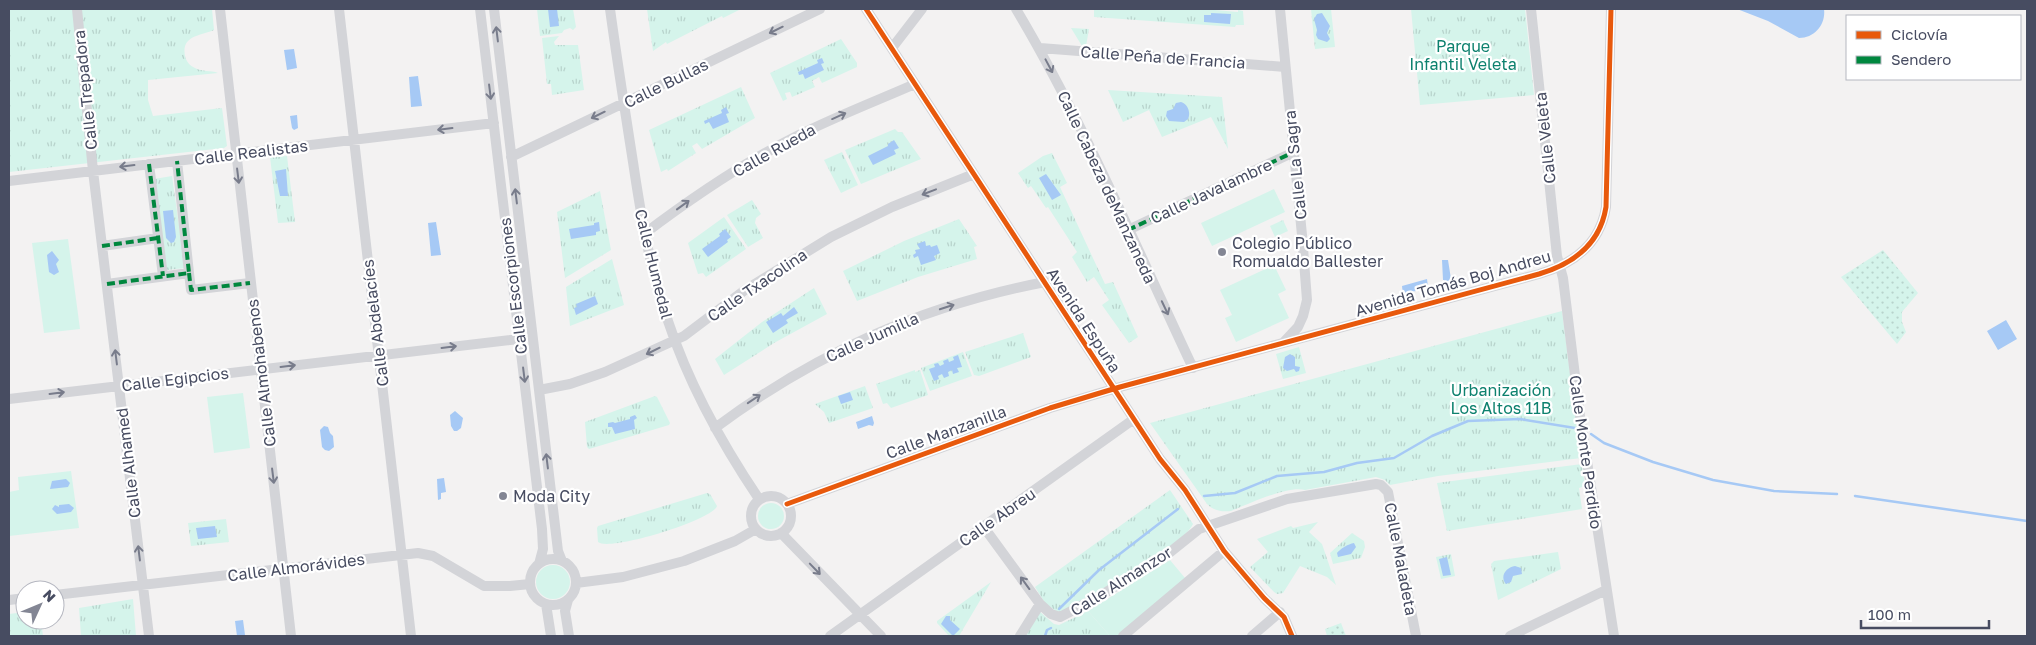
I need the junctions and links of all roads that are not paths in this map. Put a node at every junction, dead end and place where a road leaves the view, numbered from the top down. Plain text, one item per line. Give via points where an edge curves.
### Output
1 (77, 9) edge
2 (220, 9) edge
3 (339, 9) edge
4 (480, 9) edge
5 (494, 9) edge
6 (610, 9) edge
7 (820, 9) edge
8 (866, 9) edge
9 (922, 9) edge
10 (1016, 9) edge
11 (1280, 9) edge
12 (1531, 9) edge
13 (1611, 9) edge
14 (892, 48) junction
15 (1040, 48) junction
16 (1285, 67) junction
17 (915, 84) junction
18 (623, 103) junction
19 (494, 123) junction
20 (353, 140) junction
21 (1294, 152) junction
22 (236, 154) junction
23 (512, 157) junction
24 (177, 161) junction
25 (148, 164) junction
26 (93, 170) junction
27 (974, 174) junction
28 (9, 180) edge
29 (1128, 230) junction
30 (644, 234) junction
31 (158, 238) junction
32 (102, 246) junction
33 (1560, 267) junction
34 (189, 273) junction
35 (163, 276) junction
36 (1044, 282) junction
37 (250, 283) junction
38 (107, 284) junction
39 (1301, 321) junction
40 (1316, 334) junction
41 (519, 338) junction
42 (675, 340) junction
43 (1283, 343) junction
44 (378, 355) junction
45 (1193, 368) junction
46 (260, 369) junction
47 (119, 386) junction
48 (1115, 389) junction
49 (539, 390) junction
50 (9, 399) edge
51 (1134, 419) junction
52 (715, 428) junction
53 (759, 499) junction
54 (787, 504) junction
55 (984, 526) junction
56 (1207, 526) junction
57 (756, 529) junction
58 (781, 533) junction
59 (1224, 551) junction
60 (402, 555) junction
61 (562, 561) junction
62 (539, 564) junction
63 (284, 568) junction
64 (576, 582) junction
65 (143, 584) junction
66 (530, 584) junction
67 (1606, 590) junction
68 (65, 594) edge
69 (568, 600) junction
70 (546, 604) junction
71 (1040, 604) junction
72 (1280, 612) junction
73 (860, 615) junction
74 (1134, 633) edge
75 (149, 636) edge
76 (291, 636) edge
77 (411, 636) edge
78 (551, 636) edge
79 (569, 636) edge
80 (830, 636) edge
81 (880, 636) edge
82 (1020, 636) edge
83 (1123, 636) edge
84 (1252, 636) edge
85 (1292, 636) edge
86 (1416, 636) edge
87 (1510, 636) edge
88 (1614, 636) edge

1 - 26 street, Calle Trepadora
2 - 22 street, Calle Almohabenos
3 - 20 street, Calle Abdelacíes
4 -> 19 street, Calle Escorpiones
23 -> 5 street, Calle Escorpiones
6 - 18 street, Calle Humedal
7 -> 18 street, Calle Bullas
8 - 14 street, Avenida Espuña
9 - 14 street
10 - 15 street, Calle Cabeza deManzaneda
11 - 16 street, Calle La Sagra
12 - 33 street, Calle Veleta
13 - 33 street, Avenida Tomás Boj Andreu via 1605,216 1591,244
14 - 17 street, Avenida Espuña
15 - 16 street, Calle Peña de Francia
15 -> 29 street, Calle Cabeza deManzaneda
16 - 21 street, Calle La Sagra
17 - 27 street, Avenida Espuña
30 -> 17 street, Calle Rueda via 694,197 771,150 825,122
18 -> 23 street, Calle Bullas
18 - 30 street, Calle Humedal
19 -> 20 street, Calle Realistas
19 - 41 street, Calle Escorpiones
20 - 22 street, Calle Realistas
20 - 44 street, Calle Abdelacíes
21 - 29 street, Calle Javalambre
21 - 39 street, Calle La Sagra via 1306,284 1306,305
22 - 24 street, Calle Realistas
22 -> 37 street, Calle Almohabenos
49 -> 23 street, Calle Escorpiones
24 - 25 street, Calle Realistas
24 - 34 street
25 -> 26 street, Calle Realistas
25 - 31 street
26 - 28 street, Calle Realistas
26 - 32 street, Calle Alhamed
27 - 36 street, Avenida Espuña
27 -> 42 street, Calle Txacolina via 892,207 831,237 774,271 688,334
29 -> 45 street, Calle Cabeza deManzaneda
30 - 42 street, Calle Humedal
31 - 32 street
31 - 35 street
32 - 38 street, Calle Alhamed
33 - 40 street, Avenida Tomás Boj Andreu
33 - 67 street, Calle Monte Perdido
34 - 35 street
34 - 37 street via 191,290
35 - 38 street
36 - 48 street, Avenida Espuña
52 -> 36 street, Calle Jumilla via 804,368 882,330 960,303
37 - 46 street, Calle Almohabenos
47 -> 38 street, Calle Alhamed
39 - 40 street via 1303,328
39 - 43 street, Calle La Sagra
40 - 43 street, Avenida Tomás Boj Andreu
44 -> 41 street, Calle Egipcios
41 -> 62 street, Calle Escorpiones via 543,542
42 -> 49 street, Calle Txacolina via 605,372
42 - 52 street, Calle Humedal
43 - 45 street, Avenida Tomás Boj Andreu
46 -> 44 street, Calle Egipcios
44 - 60 street, Calle Abdelacíes
45 - 48 street, Avenida Tomás Boj Andreu
46 - 47 street, Calle Egipcios
46 -> 63 street, Calle Almohabenos
50 -> 47 street, Calle Egipcios
65 -> 47 street, Calle Alhamed
48 - 51 street, Avenida Espuña
48 - 54 street, Calle Manzanilla via 1007,423
61 -> 49 street, Calle Escorpiones via 558,551
51 - 55 street, Calle Abreu
51 - 56 street, Avenida Espuña
52 - 53 street, Calle Humedal
53 - 54 street via 777,497
53 - 57 street via 751,514
54 - 58 street via 791,520
71 -> 55 street, Calle Almanzor
55 - 73 street, Calle Abreu
56 - 59 street, Avenida Espuña
56 - 71 street, Calle Almanzor via 1169,553 1064,616 1056,617
56 - 86 street, Calle Maladeta via 1295,498 1381,485 1389,497
57 - 58 street via 770,536
57 - 64 street via 684,561 623,577
58 -> 73 street
59 - 72 street, Avenida Espuña
59 - 74 street
60 - 63 street, Calle Almorávides
60 - 66 street, Calle Almorávides via 418,553 433,556 484,586
60 - 77 street, Calle Abdelacíes
61 - 62 street via 548,560
61 - 64 street via 571,568
62 - 66 street
63 - 65 street, Calle Almorávides
63 - 76 street, Calle Almohabenos
64 - 69 street
65 - 68 street, Calle Almorávides
65 - 75 street, Calle Alhamed
66 - 70 street via 535,597
67 - 87 street
67 - 88 street, Calle Monte Perdido
69 - 70 street via 557,605
69 - 79 street via 565,611
70 - 78 street
71 - 82 street
72 - 84 street
72 - 85 street, Avenida Espuña
73 - 80 street, Calle Abreu
73 - 81 street
74 - 83 street

